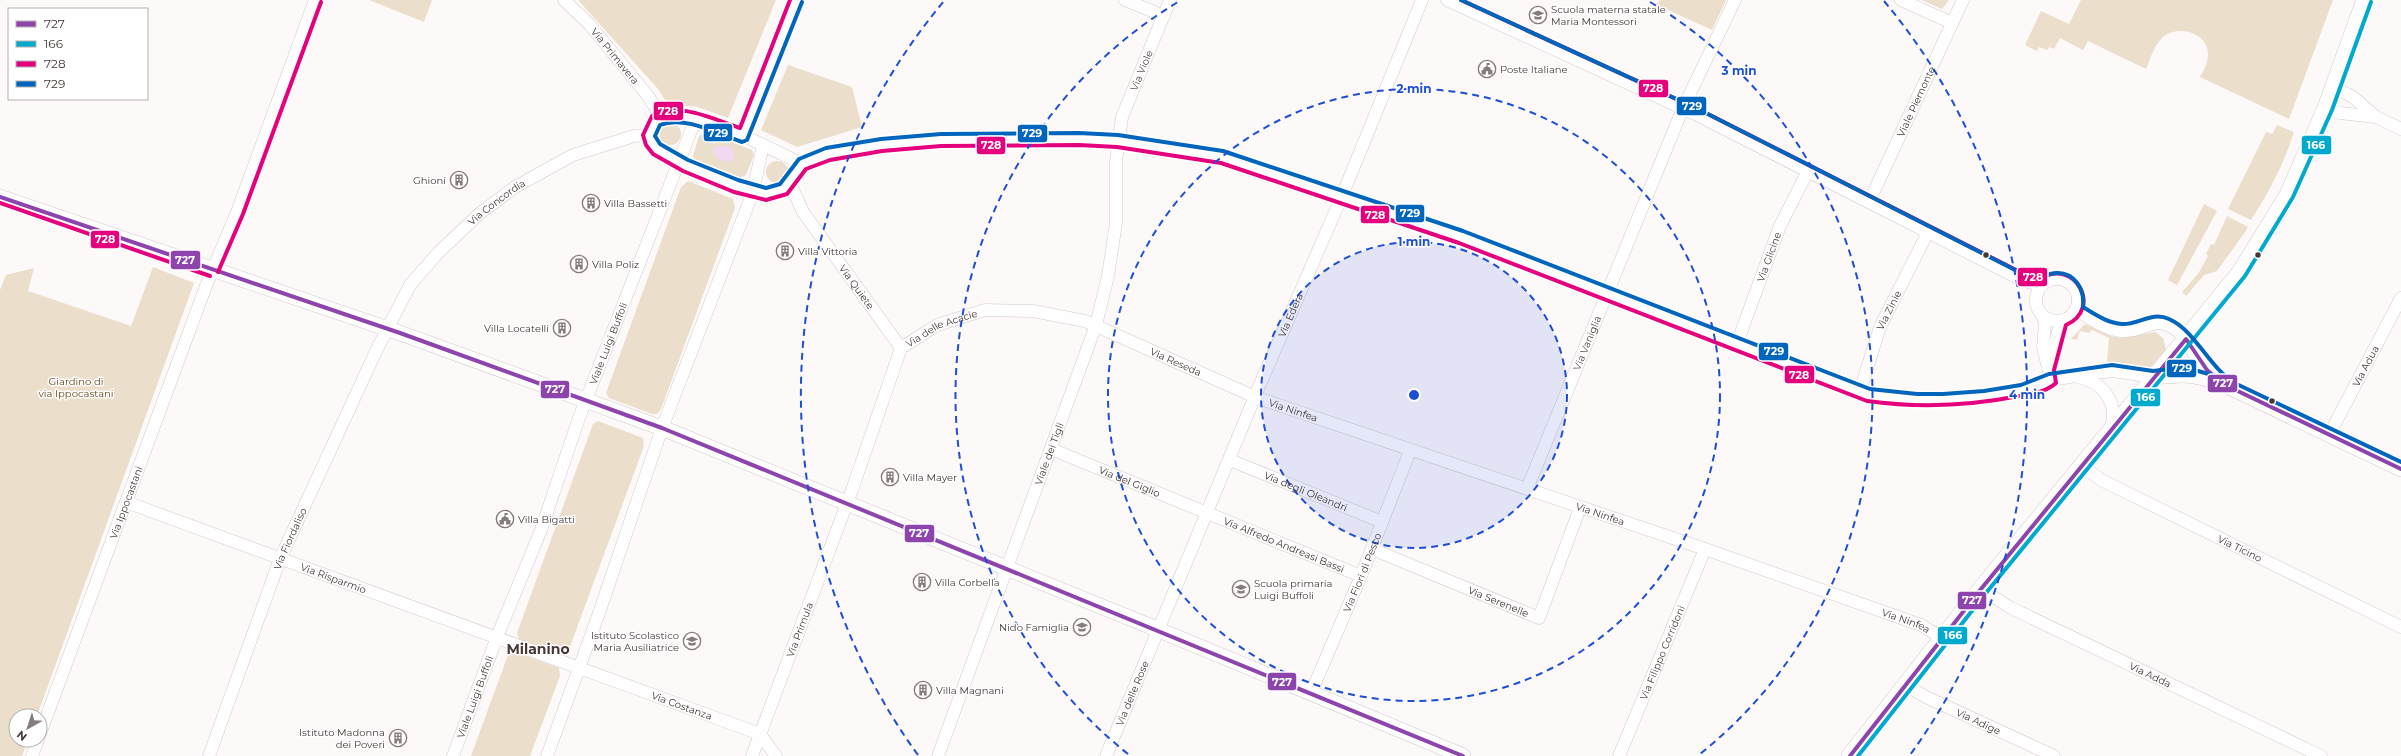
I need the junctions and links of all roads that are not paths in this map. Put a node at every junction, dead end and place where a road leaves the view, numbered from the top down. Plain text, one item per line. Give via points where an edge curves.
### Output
1 (315, 0) edge
2 (564, 0) edge
3 (796, 0) edge
4 (1125, 0) edge
5 (1170, 0) edge
6 (1422, 0) edge
7 (1447, 0) edge
8 (1735, 0) edge
9 (1901, 0) edge
10 (1963, 0) edge
11 (2365, 0) edge
12 (1164, 16) junction
13 (1952, 23) junction
14 (2333, 87) junction
15 (1683, 108) junction
16 (2326, 108) junction
17 (666, 116) junction
18 (2376, 117) junction
19 (700, 121) junction
20 (2401, 129) edge
21 (649, 134) junction
22 (743, 136) junction
23 (1118, 141) junction
24 (763, 145) junction
25 (679, 162) junction
26 (802, 164) junction
27 (1808, 171) junction
28 (790, 183) junction
29 (753, 192) junction
30 (1342, 196) junction
31 (0, 197) edge
32 (1869, 202) junction
33 (1928, 232) junction
34 (212, 270) junction
35 (2041, 285) junction
36 (1607, 295) junction
37 (2401, 298) edge
38 (2076, 310) junction
39 (2042, 315) junction
40 (2060, 321) junction
41 (1096, 325) junction
42 (388, 329) junction
43 (2186, 339) junction
44 (1736, 346) junction
45 (901, 348) junction
46 (2050, 375) junction
47 (2078, 377) junction
48 (2153, 377) junction
49 (2223, 384) junction
50 (1860, 392) junction
51 (1255, 397) junction
52 (586, 400) junction
53 (662, 428) junction
54 (2111, 429) junction
55 (2329, 435) junction
56 (1051, 449) junction
57 (1410, 450) junction
58 (1230, 460) junction
59 (2082, 465) junction
60 (2401, 469) edge
61 (1527, 489) junction
62 (126, 502) junction
63 (846, 502) junction
64 (1580, 508) junction
65 (1208, 512) junction
66 (1382, 522) junction
67 (1372, 549) junction
68 (1705, 549) junction
69 (280, 559) junction
70 (1007, 568) junction
71 (1361, 576) junction
72 (1981, 589) junction
73 (2401, 627) edge
74 (1159, 630) junction
75 (497, 637) junction
76 (1942, 638) junction
77 (579, 667) junction
78 (1905, 685) junction
79 (1311, 693) junction
80 (48, 712) edge
81 (760, 734) junction
82 (209, 756) edge
83 (453, 756) edge
84 (547, 756) edge
85 (752, 756) edge
86 (776, 756) edge
87 (938, 756) edge
88 (1106, 756) edge
89 (1463, 756) edge
90 (1619, 756) edge
91 (1850, 756) edge
92 (2054, 756) edge
93 (2322, 756) edge

1 - 34 street, Via Ippocastani via 237,212
2 - 17 street, Via Primavera via 590,25
3 - 22 street
4 - 12 street
5 - 12 street, Via Viole
6 - 30 street, Via Edera
7 - 15 street
8 - 15 street, Via Vaniglia
9 - 13 street
10 - 13 street, Viale Piemonte
11 - 14 main road
12 - 23 street, Via Viole via 1122,117
13 - 32 street, Viale Piemonte
14 - 16 main road
14 - 18 street via 2353,97
15 - 27 street
15 - 36 street, Via Vaniglia
16 - 18 street via 2340,113
16 - 43 main road via 2276,216 2240,273
17 - 19 street
17 - 21 street via 652,124
18 - 20 street
19 - 22 street
19 - 25 street, Viale Luigi Buffoli via 692,128
21 - 25 street via 656,149
21 - 42 street, Via Concordia via 634,136 573,155 515,187 479,214 438,253 410,285
22 - 24 street
23 - 26 street via 941,140 881,145 828,154
23 - 30 street via 1222,158
23 - 41 street, Viale dei Tigli via 1116,223 1108,276
24 - 26 street
24 - 29 street
25 - 29 street
25 - 52 street, Viale Luigi Buffoli
26 - 28 street
27 - 32 street
27 - 44 street, Via Glicine via 1780,226
28 - 29 street via 777,192
28 - 45 street, Via Quiete via 803,212
29 - 53 street
30 - 36 street via 1461,237
30 - 51 street, Via Edera
31 - 34 street
32 - 33 street
33 - 35 street via 2024,281
33 - 50 street, Via Zinie via 1880,327
34 - 42 street
34 - 62 street, Via Ippocastani
35 - 38 street via 2055,279 2070,284 2077,295
35 - 39 street via 2036,298 2037,309
36 - 44 street
36 - 61 street, Via Vaniglia
37 - 55 street, Via Adua
38 - 40 street via 2070,317
38 - 43 street via 2111,328 2121,330 2156,323 2167,324
39 - 40 street via 2050,320
39 - 46 street via 2045,323 2043,347
40 - 46 street
41 - 45 street, Via delle Acacie via 1033,311 985,310 937,325
41 - 51 street, Via Reseda
41 - 56 street, Viale dei Tigli
42 - 52 street
42 - 69 street, Via Fiordaliso
43 - 48 main road
43 - 49 street via 2208,370
44 - 50 street
45 - 63 street, Via delle Acacie
46 - 47 street
46 - 50 street via 2040,386 1985,397 1943,400 1891,398
47 - 48 street via 2095,372 2113,371
47 - 54 street via 2092,382 2108,396 2114,410
48 - 49 street via 2178,374
48 - 54 main road
49 - 55 street
51 - 57 street, Via Ninfea
51 - 58 street, Via Edera
52 - 53 street
52 - 75 street, Viale Luigi Buffoli via 541,530
53 - 63 street
53 - 77 street
54 - 59 main road
55 - 60 street
56 - 65 street, Via del Giglio
56 - 70 street, Viale dei Tigli
57 - 61 street, Via Ninfea
57 - 66 street, Via Fiori di Pesco
58 - 65 street, Via Edera
58 - 66 street, Via degli Oleandri
59 - 72 main road
59 - 73 street, Via Ticino via 2105,482
61 - 64 street, Via Ninfea
62 - 69 street, Via Risparmio
62 - 80 street, Via Ippocastani
63 - 70 street
63 - 81 street, Via Primula
64 - 67 street, Via Serenelle via 1539,618
64 - 68 street, Via Ninfea
65 - 71 street, Via Alfredo Andreasi Bassi
65 - 74 street, Via Edera
66 - 67 street, Via Fiori di Pesco
67 - 71 street, Via Fiori di Pesco
68 - 76 street, Via Ninfea via 1921,625
68 - 90 street, Via Filippo Corridoni
69 - 75 street, Via Risparmio
69 - 82 street, Via Fiordaliso
70 - 74 street
70 - 87 street, Viale dei Tigli
71 - 79 street, Via Fiori di Pesco
72 - 76 main road
72 - 93 street, Via Adda via 2011,608
74 - 79 street
74 - 88 street, Via delle Rose
75 - 77 street
75 - 83 street, Viale Luigi Buffoli
76 - 78 main road
77 - 81 street, Via Costanza
77 - 84 street
78 - 91 main road
78 - 92 street, Via Adige
79 - 89 street
81 - 85 street, Via Primula
81 - 86 street

